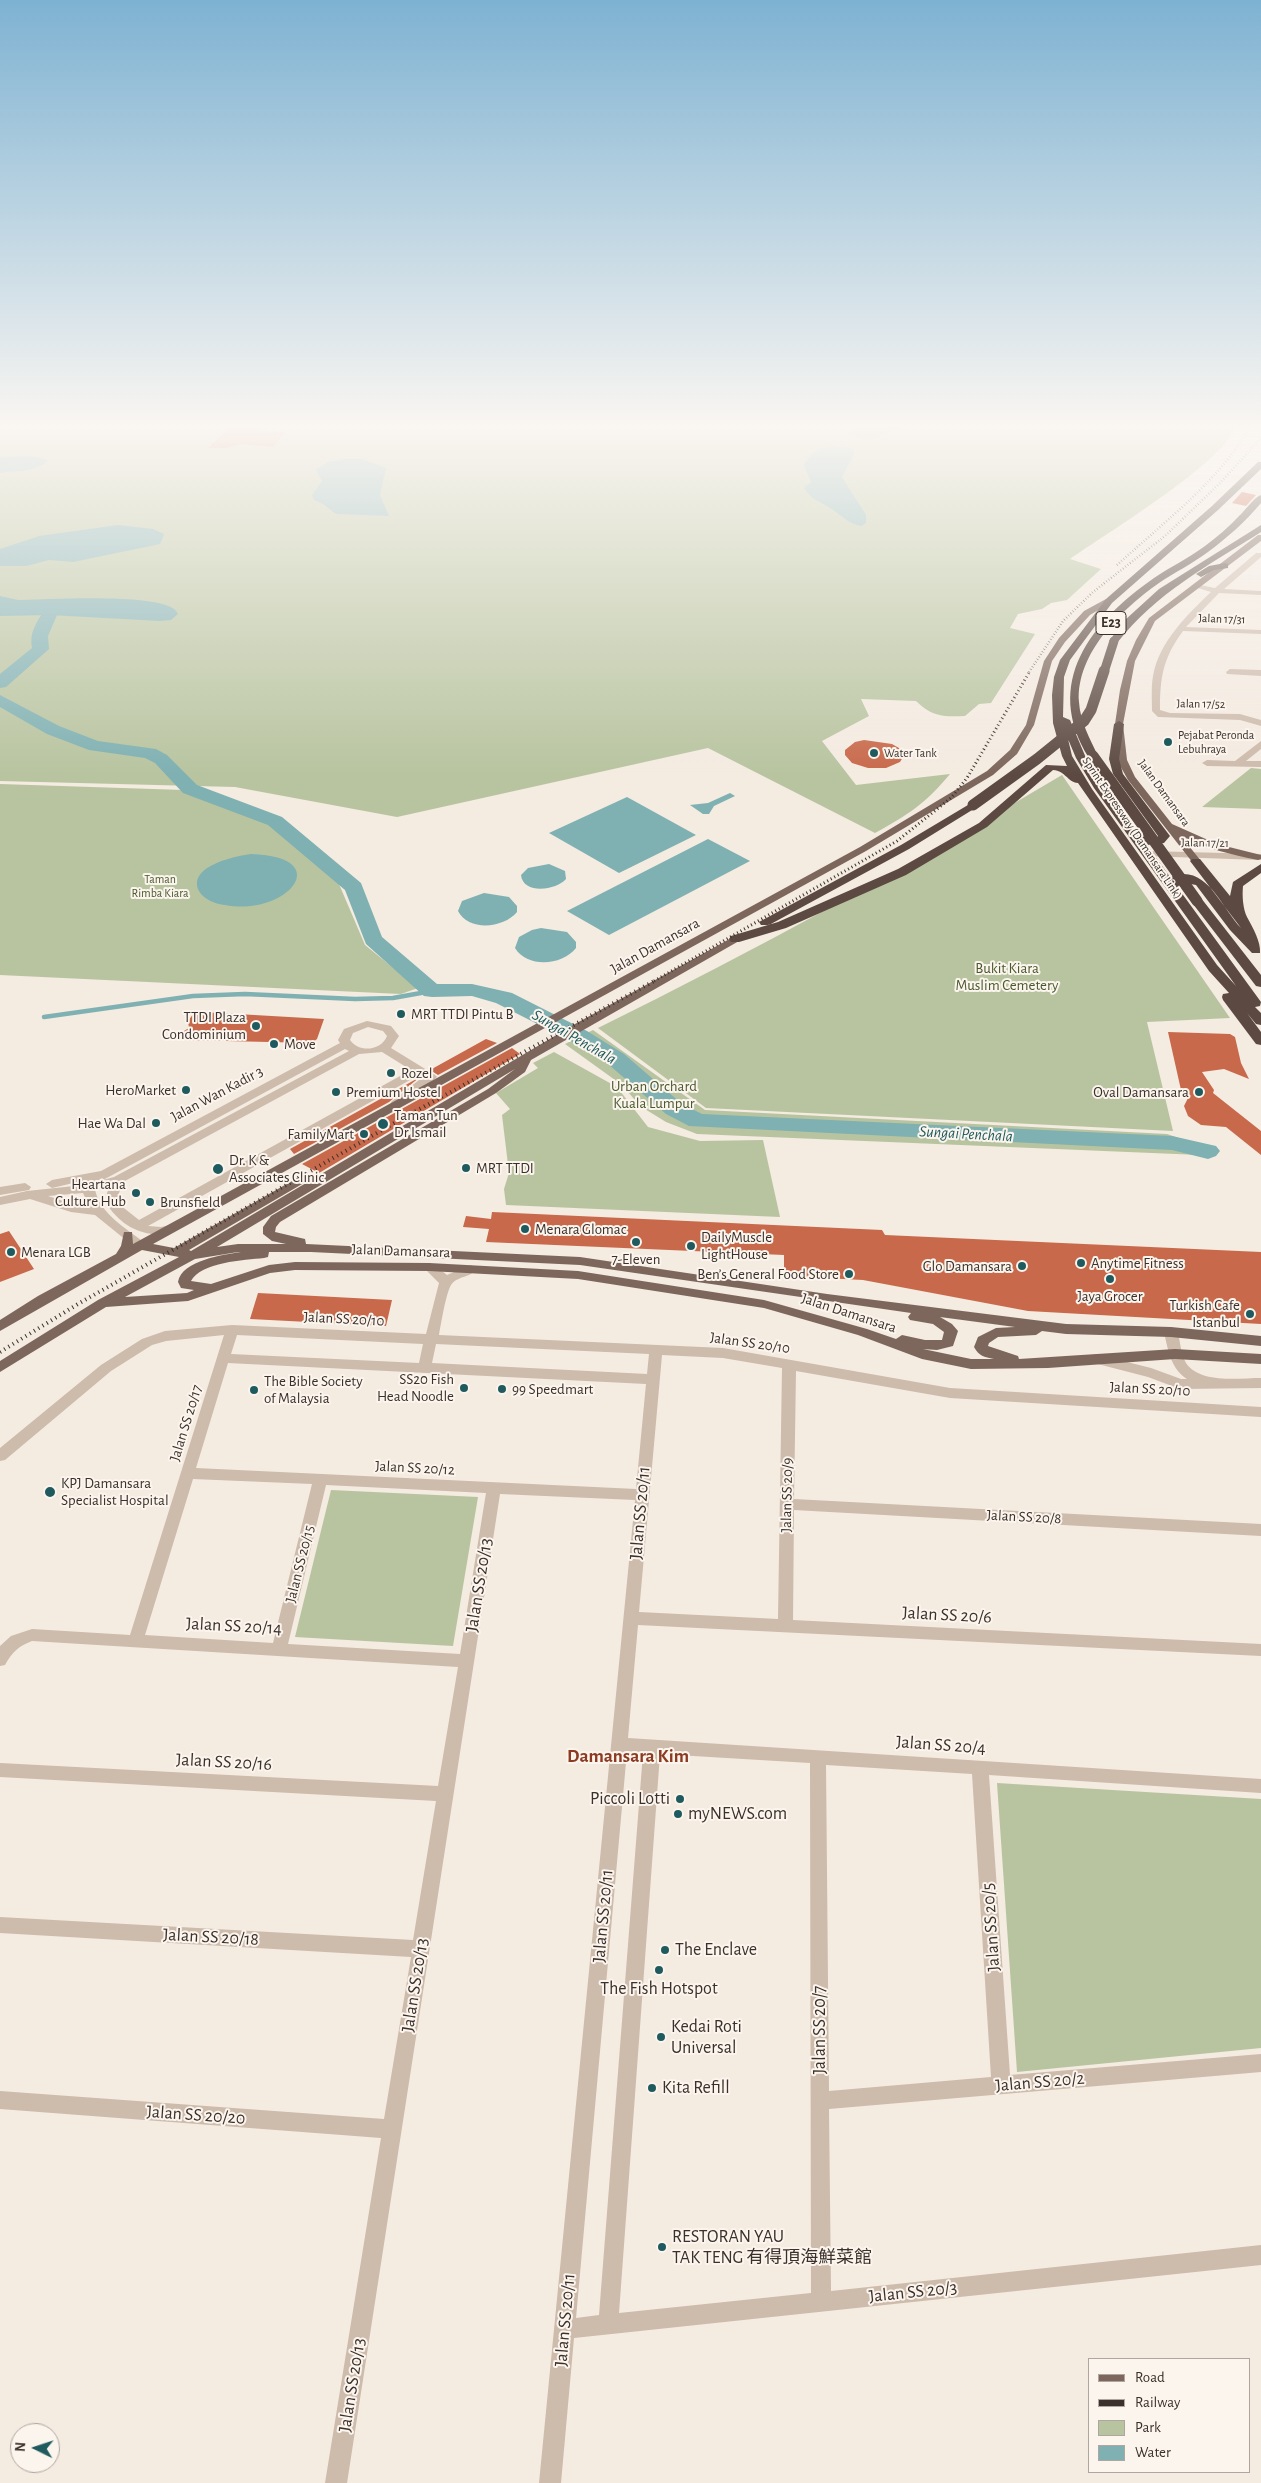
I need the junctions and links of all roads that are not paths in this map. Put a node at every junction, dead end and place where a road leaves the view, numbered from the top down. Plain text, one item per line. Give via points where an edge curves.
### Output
1 (1175, 543) edge
2 (1213, 543) edge
3 (1237, 543) edge
4 (1254, 543) edge
5 (1259, 555) dead end
6 (1225, 566) junction
7 (1195, 586) junction
8 (1217, 592) junction
9 (1261, 593) edge
10 (1109, 601) junction
11 (1148, 601) junction
12 (1182, 629) junction
13 (1261, 632) edge
14 (1230, 672) dead end
15 (1261, 673) edge
16 (1057, 695) junction
17 (1261, 723) edge
18 (1119, 724) junction
19 (1261, 744) edge
20 (1207, 763) dead end
21 (1237, 764) junction
22 (1261, 764) edge
23 (1087, 789) junction
24 (1165, 821) junction
25 (1133, 834) junction
26 (1150, 857) junction
27 (1194, 858) junction
28 (1260, 861) edge
29 (1173, 888) junction
30 (1246, 923) junction
31 (736, 939) junction
32 (1258, 953) edge
33 (1217, 973) junction
34 (1261, 983) edge
35 (1261, 1011) edge
36 (1261, 1021) edge
37 (1261, 1041) edge
38 (346, 1044) junction
39 (383, 1048) junction
40 (357, 1051) junction
41 (526, 1057) junction
42 (418, 1070) junction
43 (395, 1105) junction
44 (406, 1127) junction
45 (104, 1172) junction
46 (118, 1180) junction
47 (88, 1188) junction
48 (0, 1191) edge
49 (27, 1195) junction
50 (0, 1201) edge
51 (97, 1212) junction
52 (285, 1214) junction
53 (138, 1226) junction
54 (177, 1227) junction
55 (128, 1235) junction
56 (224, 1238) junction
57 (142, 1246) junction
58 (311, 1248) junction
59 (343, 1249) junction
60 (174, 1253) junction
61 (192, 1255) junction
62 (116, 1261) junction
63 (429, 1267) junction
64 (471, 1269) junction
65 (445, 1283) junction
66 (213, 1286) junction
67 (828, 1298) junction
68 (103, 1303) junction
69 (0, 1326) edge
70 (1066, 1329) junction
71 (232, 1330) junction
72 (862, 1332) junction
73 (1171, 1332) junction
74 (431, 1339) junction
75 (1261, 1341) edge
76 (656, 1350) junction
77 (1175, 1354) junction
78 (223, 1358) junction
79 (1094, 1359) junction
80 (1261, 1359) edge
81 (1048, 1363) junction
82 (789, 1364) junction
83 (0, 1367) edge
84 (424, 1368) junction
85 (653, 1379) junction
86 (1261, 1383) edge
87 (1223, 1384) junction
88 (1261, 1412) edge
89 (0, 1456) edge
90 (187, 1474) junction
91 (320, 1480) junction
92 (494, 1488) junction
93 (642, 1495) junction
94 (786, 1504) junction
95 (1261, 1530) edge
96 (631, 1618) junction
97 (784, 1626) junction
98 (136, 1640) junction
99 (279, 1648) junction
100 (1261, 1650) edge
101 (2, 1655) edge
102 (467, 1661) junction
103 (619, 1744) junction
104 (652, 1746) junction
105 (818, 1757) junction
106 (980, 1768) junction
107 (0, 1770) edge
108 (1261, 1786) edge
109 (446, 1794) junction
110 (0, 1925) edge
111 (421, 1948) junction
112 (1261, 2063) edge
113 (1001, 2086) junction
114 (0, 2100) edge
115 (820, 2101) junction
116 (392, 2129) junction
117 (1261, 2256) edge
118 (820, 2302) junction
119 (608, 2324) junction
120 (564, 2329) junction
121 (336, 2483) edge
122 (550, 2483) edge

1 - 10 highway, Sprint Expressway (Damansara Link) / E23
2 - 34 highway, Sprint Expressway (Damansara Link) / E23, bridge via 1138,595 1094,642 1080,664 1074,702 1080,728 1093,756
3 - 11 highway
4 - 6 main road, Jalan Damansara
5 - 8 street, Jalan 17/52
6 - 7 main road, Jalan Damansara
6 - 11 highway via 1207,571 1161,599
7 - 8 street
7 - 18 main road, Jalan Damansara via 1152,620 1140,640 1128,671
8 - 9 street
8 - 12 street, Jalan 17/52
10 - 16 highway, Sprint Expressway (Damansara Link) / E23 via 1065,660
10 - 43 main road, Jalan Damansara via 1087,614 1062,640 1048,661 1030,724 1014,752 990,773 863,849
11 - 31 highway, bridge via 1125,624 1114,641 1091,710 1084,720 1037,759 905,847
12 - 13 street, Jalan 17/31
12 - 17 street, Jalan 17/52 via 1166,650 1157,675 1158,713 1240,717
14 - 15 street
16 - 23 highway, Sprint Expressway (Damansara Link) / E23 via 1058,723 1067,756
16 - 25 highway via 1081,758
18 - 24 main road, Jalan Damansara via 1122,760 1131,778
18 - 25 highway via 1114,759 1118,774 1164,836 1160,841 1147,842
19 - 21 street
20 - 21 street
21 - 22 street
23 - 31 highway via 1064,768 1050,767 983,825 902,872 782,925
23 - 33 highway, Sprint Expressway (Damansara Link) / E23
24 - 27 main road, Jalan Damansara
24 - 28 main road via 1205,844
25 - 26 highway
26 - 27 street, Jalan 17/21
26 - 29 highway
27 - 28 street, Jalan 17/21
27 - 30 highway
28 - 30 highway via 1237,884 1236,899
29 - 32 highway via 1175,879 1200,882
29 - 35 highway
30 - 32 highway
31 - 41 main road, Jalan Damansara
33 - 36 highway, Sprint Expressway (Damansara Link) / E23
33 - 37 highway via 1230,1001
38 - 39 street via 345,1036 353,1028 374,1024 387,1028 393,1036
38 - 40 street
38 - 45 street, Jalan Wan Kadir 3
39 - 40 street via 373,1052
39 - 42 street
40 - 46 street, Jalan Wan Kadir 3
41 - 44 main road, Jalan Damansara
41 - 52 main road via 520,1070 492,1091
42 - 43 street via 431,1077
42 - 53 street
43 - 54 main road, Jalan Damansara
44 - 56 main road, Jalan Damansara
44 - 60 main road via 332,1164
45 - 47 street, Jalan Wan Kadir 3
45 - 48 street, Jalan Wan Kadir 3 via 64,1182
46 - 47 street, Jalan Wan Kadir 3
46 - 53 street via 113,1193 114,1206
47 - 49 street, Jalan Wan Kadir 3
47 - 51 street
49 - 50 street, Jalan Wan Kadir 3
49 - 51 street
51 - 55 street
52 - 56 main road
52 - 59 main road via 271,1222 269,1234 276,1238
53 - 54 street via 152,1233
54 - 57 main road, Jalan Damansara
55 - 57 street
55 - 62 main road via 124,1252
56 - 61 main road, Jalan Damansara
57 - 60 main road, Jalan Damansara
57 - 62 main road, Jalan Damansara
58 - 59 main road, Jalan Damansara
58 - 61 main road, Jalan Damansara via 238,1248
58 - 66 main road via 214,1262 194,1269 185,1277 186,1285
59 - 67 main road, Jalan Damansara via 580,1261
60 - 61 main road, Jalan Damansara
61 - 68 main road, Jalan Damansara
62 - 69 main road, Jalan Damansara via 43,1299
63 - 64 main road, Jalan Damansara
63 - 65 street
63 - 66 main road, Jalan Damansara via 295,1266 269,1269
64 - 65 street
64 - 72 main road, Jalan Damansara via 578,1275 740,1299
65 - 74 street
66 - 68 main road, Jalan Damansara via 188,1297
67 - 70 main road, Jalan Damansara
67 - 72 main road via 866,1309 938,1321 951,1331 948,1343 940,1346
68 - 83 main road, Jalan Damansara
70 - 73 main road, Jalan Damansara
70 - 81 main road via 996,1333 983,1340 981,1347 993,1355
71 - 74 street, Jalan SS 20/10
71 - 78 street, Jalan SS 20/17
71 - 89 street, Jalan SS 20/10 via 165,1336 147,1342 125,1355
72 - 81 main road, Jalan Damansara via 951,1361 996,1365
73 - 75 main road, Jalan Damansara
73 - 77 street
74 - 76 street, Jalan SS 20/10
74 - 84 street
76 - 82 street, Jalan SS 20/10 via 723,1353
76 - 85 street, Jalan SS 20/11
77 - 79 main road, Jalan Damansara
77 - 80 main road, Jalan Damansara
77 - 87 street via 1186,1373
78 - 84 street
78 - 90 street, Jalan SS 20/17
79 - 81 main road, Jalan Damansara
79 - 87 street via 1180,1384
82 - 88 street, Jalan SS 20/10 via 950,1393
82 - 94 street, Jalan SS 20/9
84 - 85 street
85 - 93 street, Jalan SS 20/11
86 - 87 street
90 - 91 street, Jalan SS 20/12
90 - 98 street, Jalan SS 20/17
91 - 92 street, Jalan SS 20/12
91 - 99 street, Jalan SS 20/15
92 - 93 street, Jalan SS 20/12
92 - 102 street, Jalan SS 20/13
93 - 96 street, Jalan SS 20/11
94 - 95 street, Jalan SS 20/8
94 - 97 street, Jalan SS 20/9
96 - 97 street, Jalan SS 20/6
96 - 103 street, Jalan SS 20/11
97 - 100 street, Jalan SS 20/6
98 - 99 street, Jalan SS 20/14
98 - 101 street, Jalan SS 20/14 via 32,1635 16,1640
99 - 102 street, Jalan SS 20/14
102 - 109 street, Jalan SS 20/13
103 - 104 street, Jalan SS 20/4
103 - 120 street, Jalan SS 20/11
104 - 105 street, Jalan SS 20/4
104 - 119 street
105 - 106 street, Jalan SS 20/4
105 - 115 street, Jalan SS 20/7
106 - 108 street, Jalan SS 20/4
106 - 113 street, Jalan SS 20/5
107 - 109 street, Jalan SS 20/16
109 - 111 street, Jalan SS 20/13
110 - 111 street, Jalan SS 20/18
111 - 116 street, Jalan SS 20/13
112 - 113 street, Jalan SS 20/2
113 - 115 street, Jalan SS 20/2
114 - 116 street, Jalan SS 20/20
115 - 118 street, Jalan SS 20/7
116 - 121 street, Jalan SS 20/13
117 - 118 street, Jalan SS 20/3
118 - 119 street, Jalan SS 20/3
119 - 120 street, Jalan SS 20/3
120 - 122 street, Jalan SS 20/11

